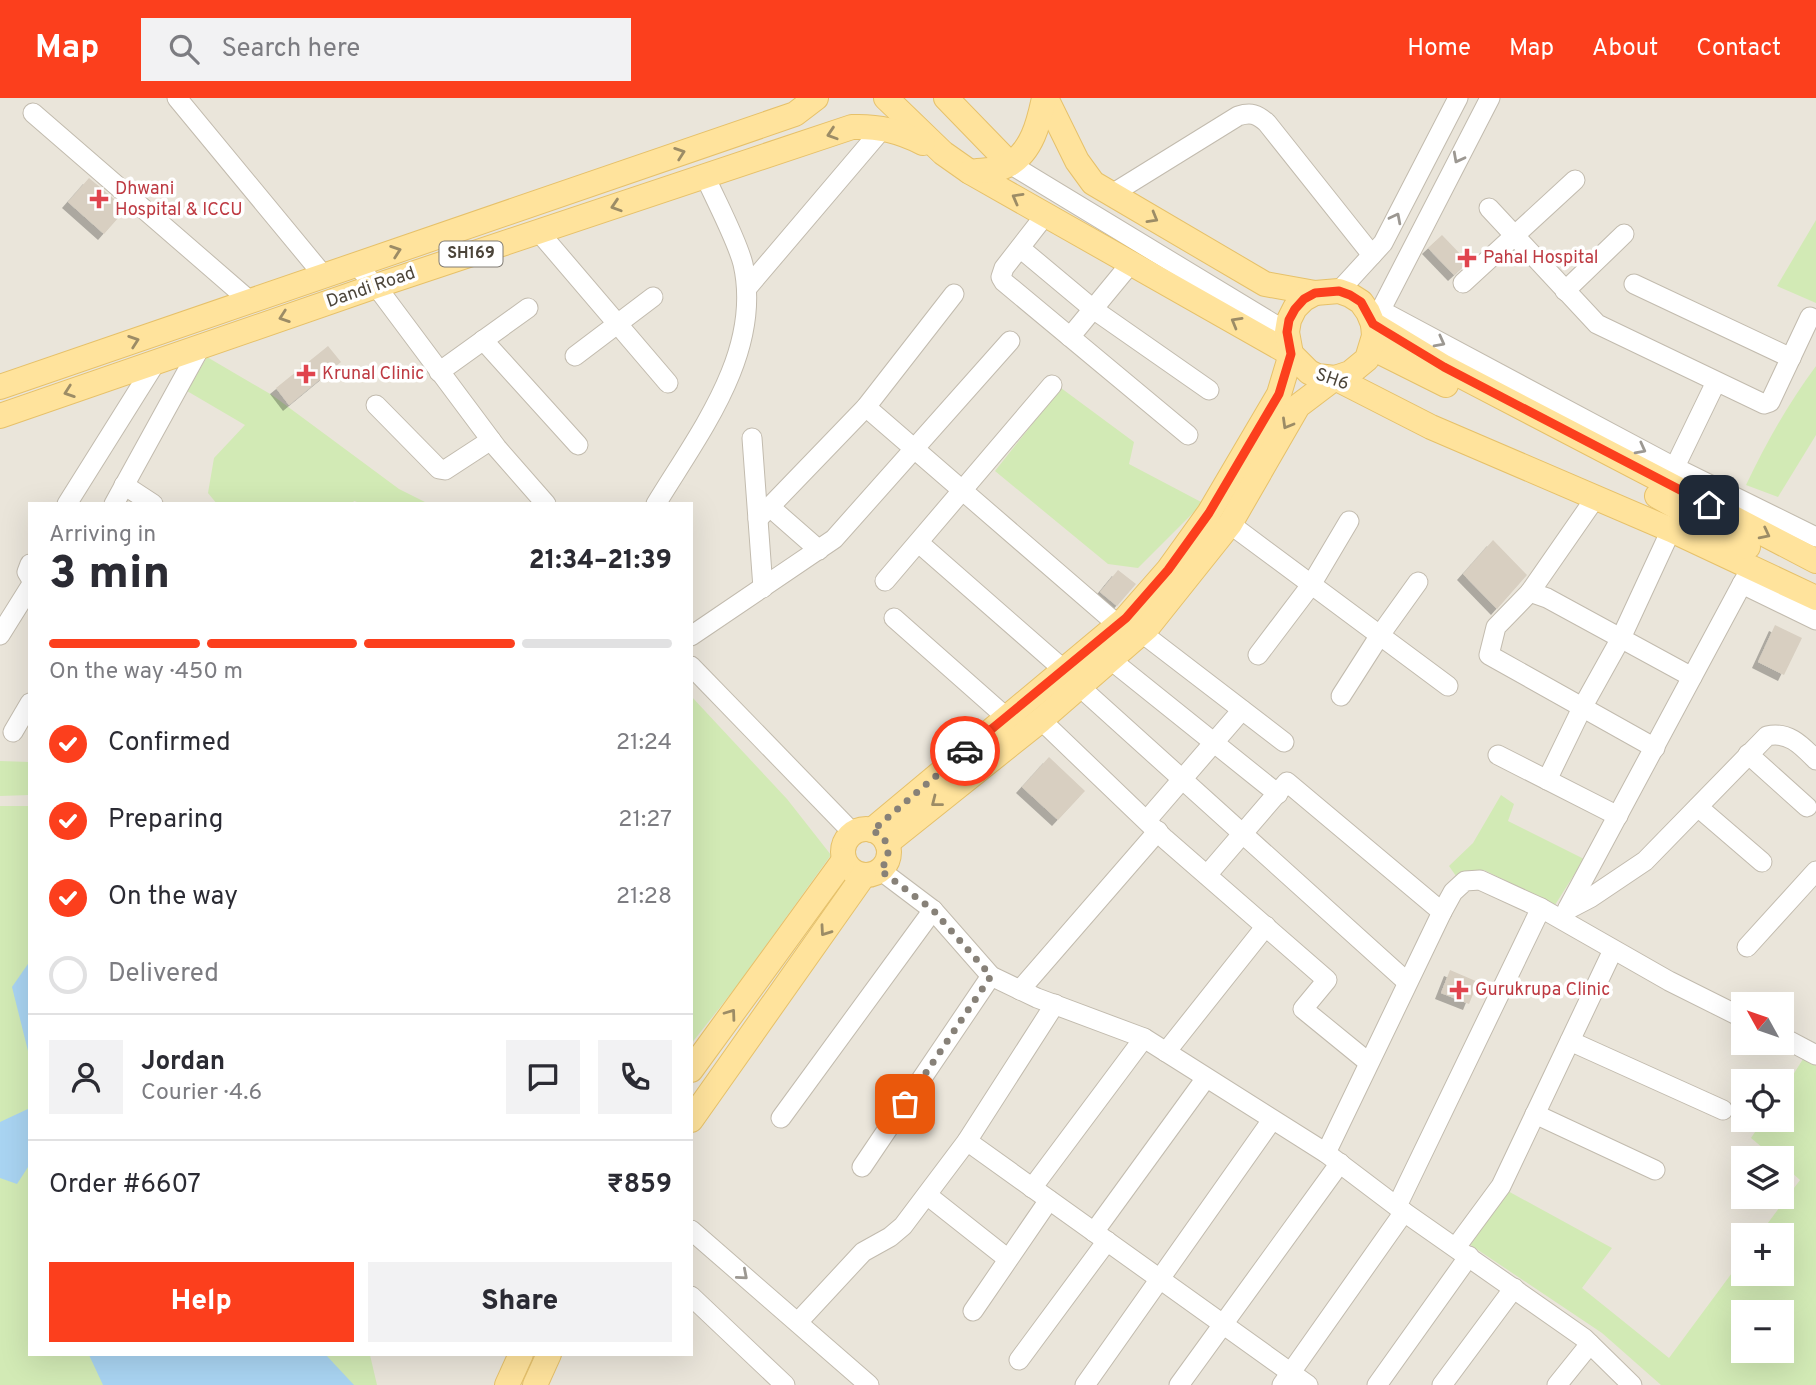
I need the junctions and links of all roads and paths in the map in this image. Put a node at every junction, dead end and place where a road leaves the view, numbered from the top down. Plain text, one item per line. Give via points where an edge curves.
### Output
1 (177, 98) edge
2 (816, 98) edge
3 (886, 98) edge
4 (946, 98) edge
5 (1045, 98) edge
6 (1458, 98) edge
7 (1490, 98) edge
8 (33, 113) dead end
9 (883, 128) junction
10 (943, 153) junction
11 (1010, 164) junction
12 (970, 172) junction
13 (705, 176) junction
14 (1574, 180) dead end
15 (1112, 194) junction
16 (1489, 208) dead end
17 (1046, 214) junction
18 (539, 232) junction
19 (1624, 234) dead end
20 (1515, 237) junction
21 (1020, 248) junction
22 (1372, 255) junction
23 (1131, 262) junction
24 (356, 265) junction
25 (324, 276) junction
26 (1463, 283) dead end
27 (1634, 284) dead end
28 (376, 286) junction
29 (747, 288) junction
30 (1565, 290) junction
31 (1327, 292) junction
32 (954, 295) dead end
33 (653, 297) dead end
34 (250, 301) junction
35 (528, 308) dead end
36 (1093, 309) junction
37 (1810, 317) dead end
38 (616, 323) junction
39 (1375, 327) junction
40 (1070, 337) junction
41 (483, 340) junction
42 (1010, 341) dead end
43 (1289, 343) junction
44 (201, 346) junction
45 (575, 356) dead end
46 (1791, 358) junction
47 (156, 362) junction
48 (439, 372) junction
49 (1343, 375) junction
50 (1716, 382) junction
51 (668, 383) dead end
52 (1052, 385) dead end
53 (0, 387) edge
54 (1209, 390) dead end
55 (376, 405) dead end
56 (866, 407) junction
57 (0, 416) edge
58 (1188, 435) dead end
59 (752, 438) dead end
60 (491, 440) junction
61 (578, 445) dead end
62 (915, 450) junction
63 (1671, 475) junction
64 (124, 485) junction
65 (963, 491) junction
66 (1595, 497) junction
67 (68, 502) edge
68 (115, 502) edge
69 (150, 502) edge
70 (544, 502) edge
71 (657, 502) edge
72 (764, 513) junction
73 (1349, 521) dead end
74 (1230, 524) junction
75 (1671, 530) junction
76 (1816, 537) edge
77 (919, 543) junction
78 (820, 550) junction
79 (1816, 561) edge
80 (1748, 566) junction
81 (1816, 580) edge
82 (885, 581) dead end
83 (1418, 582) dead end
84 (1311, 585) junction
85 (763, 588) junction
86 (28, 590) edge
87 (1530, 592) junction
88 (1816, 598) edge
89 (894, 618) dead end
90 (1816, 620) edge
91 (1118, 625) junction
92 (1142, 633) junction
93 (0, 635) edge
94 (693, 635) edge
95 (1380, 635) junction
96 (1621, 638) junction
97 (1258, 655) dead end
98 (1111, 660) junction
99 (693, 668) edge
100 (1692, 677) junction
101 (1072, 678) junction
102 (1448, 686) dead end
103 (1341, 696) dead end
104 (28, 707) edge
105 (1582, 708) junction
106 (1242, 710) junction
107 (1006, 717) junction
108 (1041, 720) junction
109 (14, 733) edge
110 (1284, 742) dead end
111 (1214, 743) junction
112 (1655, 748) junction
113 (1748, 754) junction
114 (1498, 755) dead end
115 (1816, 760) edge
116 (1184, 779) junction
117 (1547, 780) junction
118 (1278, 794) junction
119 (1698, 807) junction
120 (1807, 807) dead end
121 (1618, 816) junction
122 (1152, 826) junction
123 (1244, 835) junction
124 (871, 836) junction
125 (844, 860) junction
126 (1762, 862) dead end
127 (1816, 871) edge
128 (872, 873) junction
129 (1207, 875) junction
130 (933, 910) junction
131 (1554, 911) junction
132 (1442, 912) junction
133 (1266, 926) junction
134 (1747, 947) dead end
135 (1614, 950) junction
136 (991, 976) junction
137 (1407, 982) junction
138 (1020, 990) junction
139 (1055, 1004) junction
140 (1731, 1012) edge
141 (1144, 1038) junction
142 (1570, 1041) junction
143 (1794, 1043) edge
144 (1166, 1052) junction
145 (1816, 1055) edge
146 (1368, 1062) junction
147 (693, 1067) edge
148 (1206, 1078) junction
149 (1723, 1110) dead end
150 (1535, 1114) junction
151 (693, 1117) edge
152 (781, 1118) dead end
153 (1272, 1120) junction
154 (967, 1141) junction
155 (1333, 1158) junction
156 (862, 1167) dead end
157 (1655, 1170) dead end
158 (1032, 1188) junction
159 (927, 1195) junction
160 (1049, 1200) junction
161 (1400, 1209) junction
162 (693, 1232) edge
163 (1101, 1237) junction
164 (1462, 1251) junction
165 (1009, 1259) junction
166 (1159, 1279) junction
167 (1514, 1288) junction
168 (693, 1298) edge
169 (973, 1311) dead end
170 (798, 1322) junction
171 (1222, 1324) junction
172 (1590, 1344) junction
173 (520, 1356) edge
174 (548, 1356) edge
175 (1019, 1360) dead end
176 (1286, 1379) edge
177 (507, 1385) edge
178 (535, 1385) edge
179 (785, 1385) edge
180 (869, 1385) edge
181 (1085, 1385) edge
182 (1179, 1385) edge
183 (1308, 1385) edge
184 (1377, 1385) edge
185 (1443, 1385) edge
186 (1557, 1385) edge
187 (1632, 1385) edge

1 - 25 street
24 -> 2 main road, Dandi Road / SH169 via 795,114
3 - 10 main road, SH6
4 - 11 main road
5 - 11 main road via 1037,129
5 - 15 main road via 1077,161 1093,183
22 -> 6 street
7 -> 39 street
8 - 34 street
9 - 10 main road, Dandi Road / SH169
9 -> 13 main road, Dandi Road / SH169 via 852,127
9 - 29 street
10 - 12 main road, SH6
11 - 12 main road
11 - 43 street
17 -> 12 main road, SH6
13 -> 18 main road, Dandi Road / SH169
13 - 29 street via 743,261
14 - 20 street
15 - 22 street via 1250,113 1267,123
15 -> 31 main road via 1265,284
16 - 20 street
17 - 21 street
17 - 23 main road, SH6
18 - 28 main road, Dandi Road / SH169
18 - 38 street
19 - 30 street
20 - 26 street
20 - 30 street
21 - 36 street
21 - 40 street via 1002,271 1004,282
22 - 31 street
23 - 36 street
43 -> 23 main road, SH6
24 - 25 main road, Dandi Road / SH169
24 - 28 street
25 - 34 main road, Dandi Road / SH169
27 - 46 street
28 -> 44 main road, Dandi Road / SH169
28 - 48 street
29 - 71 street via 739,351 727,383
30 - 50 street via 1605,329
31 - 39 main road via 1361,302
31 - 43 main road via 1304,299 1295,309
32 - 56 street
33 - 38 street
53 -> 34 main road, Dandi Road / SH169
35 - 41 street
36 - 40 street
36 - 54 street
37 - 46 street
38 - 45 street
38 - 51 street
39 - 49 main road via 1367,359
39 -> 63 street
39 - 63 main road via 1444,367
39 - 80 main road via 1582,454
40 - 58 street
41 - 48 street
41 - 61 street
42 - 62 street
43 - 49 main road, SH6 via 1309,372
43 - 91 main road via 1279,394 1209,513 1168,570
44 - 47 main road, Dandi Road / SH169
44 - 64 street
46 - 50 street via 1769,404
47 -> 57 main road, Dandi Road / SH169
47 - 67 street
48 - 60 street
49 - 66 main road, SH6 via 1431,426
49 -> 74 main road via 1298,406
49 - 80 main road via 1558,469
50 - 63 street
52 - 65 street
55 - 60 street via 439,469 445,470
56 - 62 street
56 - 72 street
59 - 72 street
60 - 70 street
62 - 65 street
62 - 78 street
63 - 76 street
63 -> 79 main road
64 - 68 street
64 - 69 street
65 - 77 street
65 - 91 street
66 - 75 main road, SH6
66 - 87 street
72 - 78 street
72 - 85 street
73 - 84 street
74 - 84 street
74 - 92 main road
75 - 80 main road, SH6
75 - 96 street
77 - 82 street
77 - 101 street
78 - 85 street
80 - 81 main road
80 - 88 main road, SH6
80 - 90 street
80 - 100 street
83 - 95 street
84 - 95 street
84 - 97 street
85 - 94 street
86 - 93 street
87 - 96 street
87 - 105 street via 1496,627 1489,656
89 - 107 street
91 - 101 main road
92 - 98 main road
92 - 106 street
95 - 102 street
95 - 103 street
96 - 100 street
96 - 105 street
98 - 101 main road
98 - 111 street
99 - 124 street
100 - 112 street
101 - 107 main road
101 - 108 main road
101 - 116 street
104 - 109 street
105 - 112 street
105 - 117 street
106 - 110 street
106 - 111 street
107 - 124 main road
108 - 122 street
108 -> 124 main road
111 - 116 street
111 - 118 street
112 - 121 street
113 - 115 street via 1767,736 1777,734 1793,739
113 - 119 street
113 - 120 street
114 - 117 street
116 - 122 street
116 - 123 street
117 - 121 street
118 - 123 street
118 - 132 street via 1287,782
119 - 126 street
119 - 131 street via 1645,860 1590,898
121 - 131 street
122 - 129 street
122 - 138 street
123 - 129 street
123 - 137 street
124 - 125 main road via 844,846
124 - 128 main road via 888,858
125 - 128 main road via 853,872
147 -> 125 main road
127 - 134 street
128 - 130 street
128 -> 151 main road
129 - 133 street
130 - 136 street
130 - 152 street
131 - 132 street via 1480,880 1465,881
131 - 135 street
131 - 161 street
132 - 137 street
133 - 144 street
133 - 146 street via 1327,980 1303,1009
135 - 140 street
135 - 142 street
136 - 138 street
136 - 156 street
137 - 146 street
138 - 139 street
139 - 141 street
139 - 154 street
141 - 144 street
141 - 158 street
142 - 149 street
142 - 150 street
143 - 145 street
144 - 148 street
146 - 155 street
148 - 153 street
148 - 163 street
150 - 157 street
150 - 164 street via 1501,1186
153 - 155 street
153 - 166 street
154 - 158 street
154 - 159 street
155 - 161 street
155 - 171 street
158 - 160 street
159 - 165 street
159 - 170 street via 902,1226 863,1252
160 - 163 street
160 - 165 street
161 - 164 street
161 - 176 street
162 -> 170 street
163 - 166 street
163 - 175 street
164 - 167 street
164 - 184 street
165 - 169 street
166 - 171 street
166 - 181 street
167 - 172 street
167 - 185 street
168 - 179 street
170 - 180 street
171 - 176 street
171 - 182 street
172 - 186 street
172 - 187 street
173 - 177 main road
174 - 178 main road
176 - 183 street

